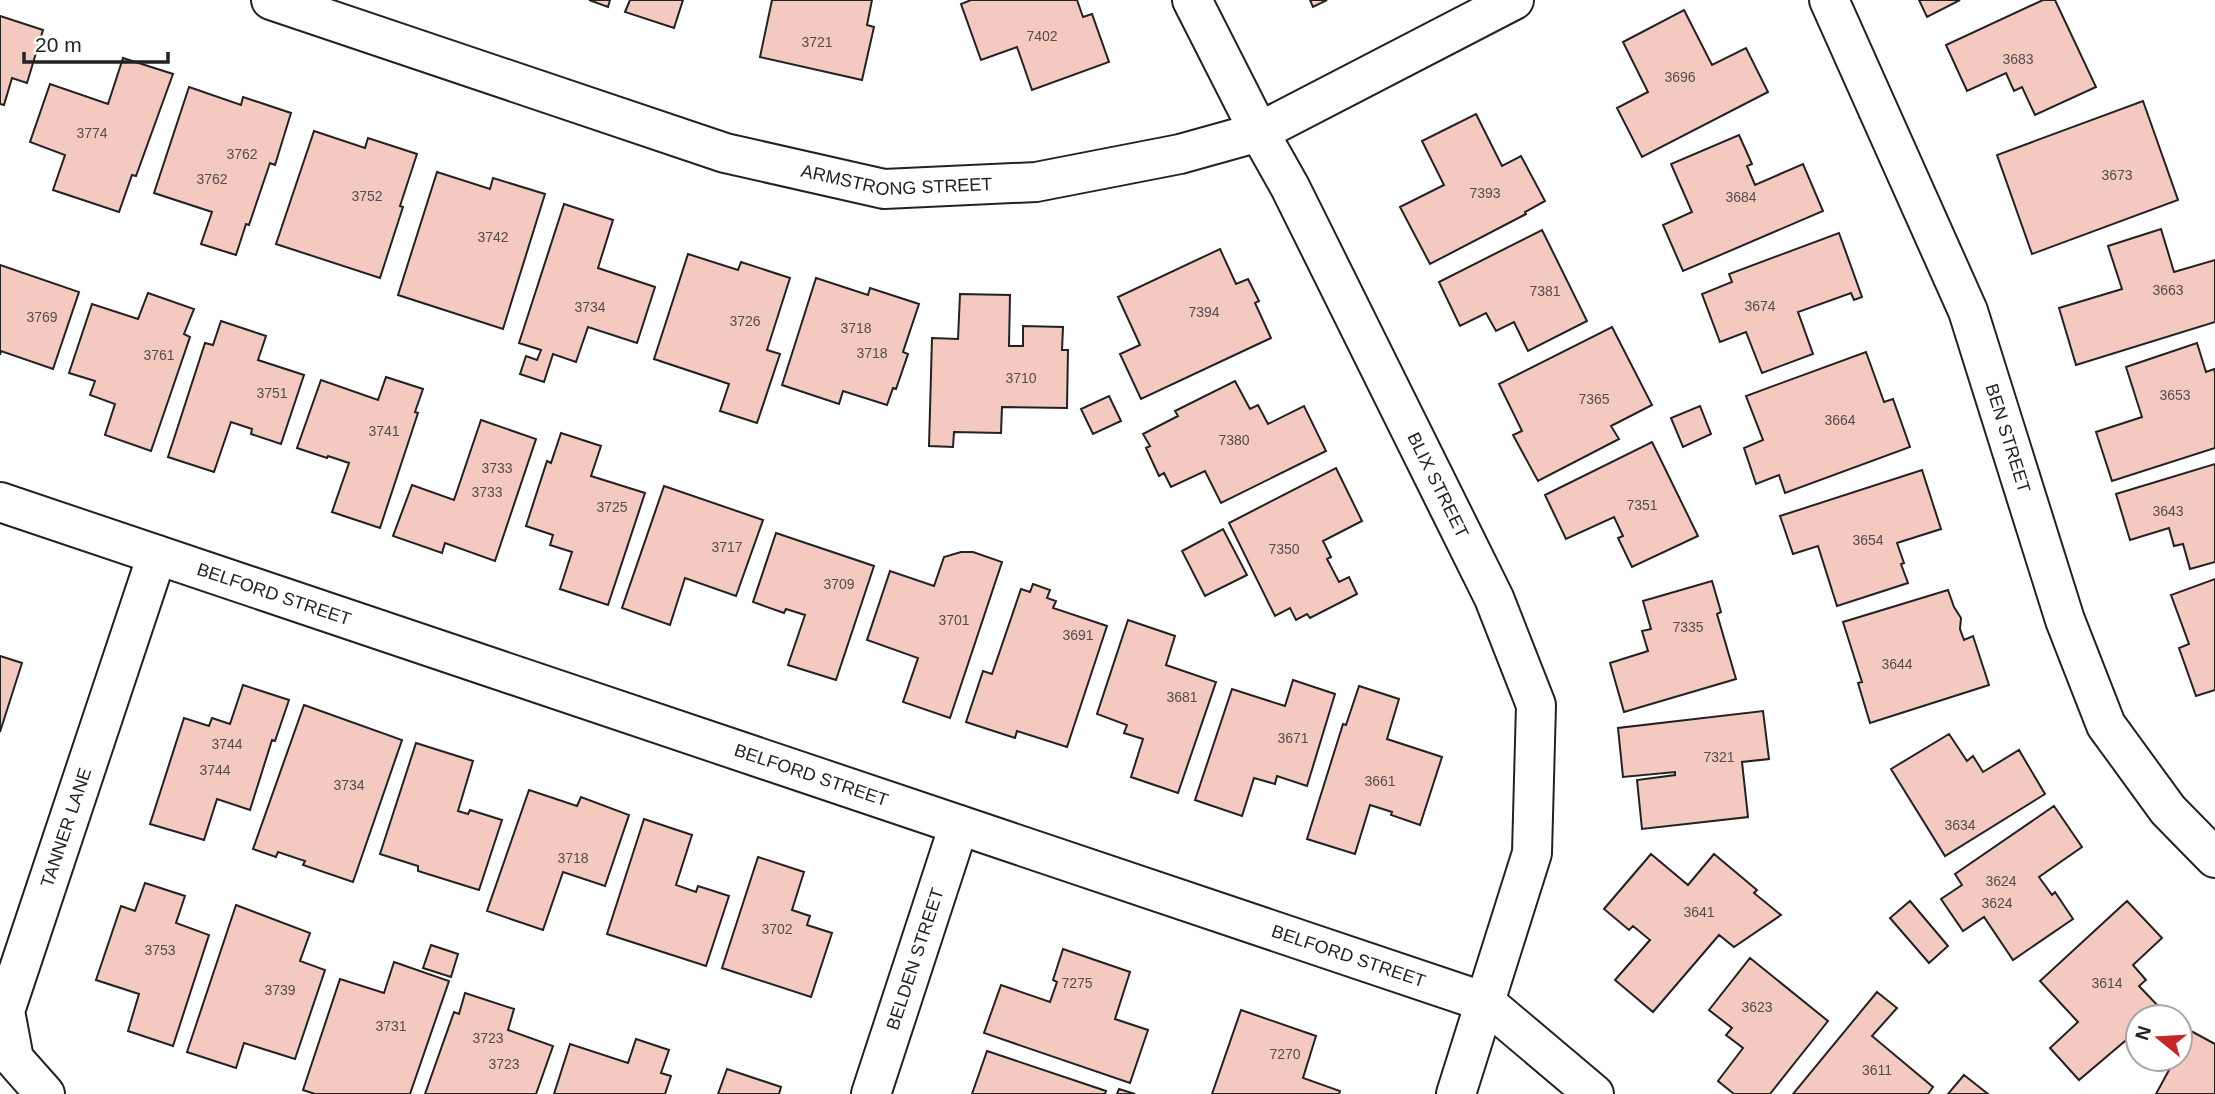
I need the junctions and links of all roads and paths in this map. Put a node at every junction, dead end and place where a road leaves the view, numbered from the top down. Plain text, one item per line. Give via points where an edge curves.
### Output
1 (271, 0) edge
2 (1192, 0) edge
3 (1514, 0) edge
4 (1829, 0) edge
5 (1259, 132) junction
6 (0, 502) edge
7 (157, 555) junction
8 (959, 825) junction
9 (2215, 858) edge
10 (1485, 1002) junction
11 (45, 1094) edge
12 (871, 1094) edge
13 (1456, 1094) edge
14 (1594, 1094) edge

1 - 5 street, ARMSTRONG STREET via 725,153 884,189 1036,182 1180,154
2 - 5 street, BLIX STREET
3 - 5 street, ARMSTRONG STREET
4 - 9 street, BEN STREET via 1968,311 2065,620 2106,725 2168,810
5 - 10 street, BLIX STREET via 1494,598 1536,705 1532,853
6 - 7 street, BELFORD STREET
7 - 8 street, BELFORD STREET
7 - 11 street, TANNER LANE via 5,1011 14,1059
8 - 10 street, BELFORD STREET
8 - 12 street, BELDEN STREET
10 - 13 street, BLIX STREET
10 - 14 street, BELFORD STREET

